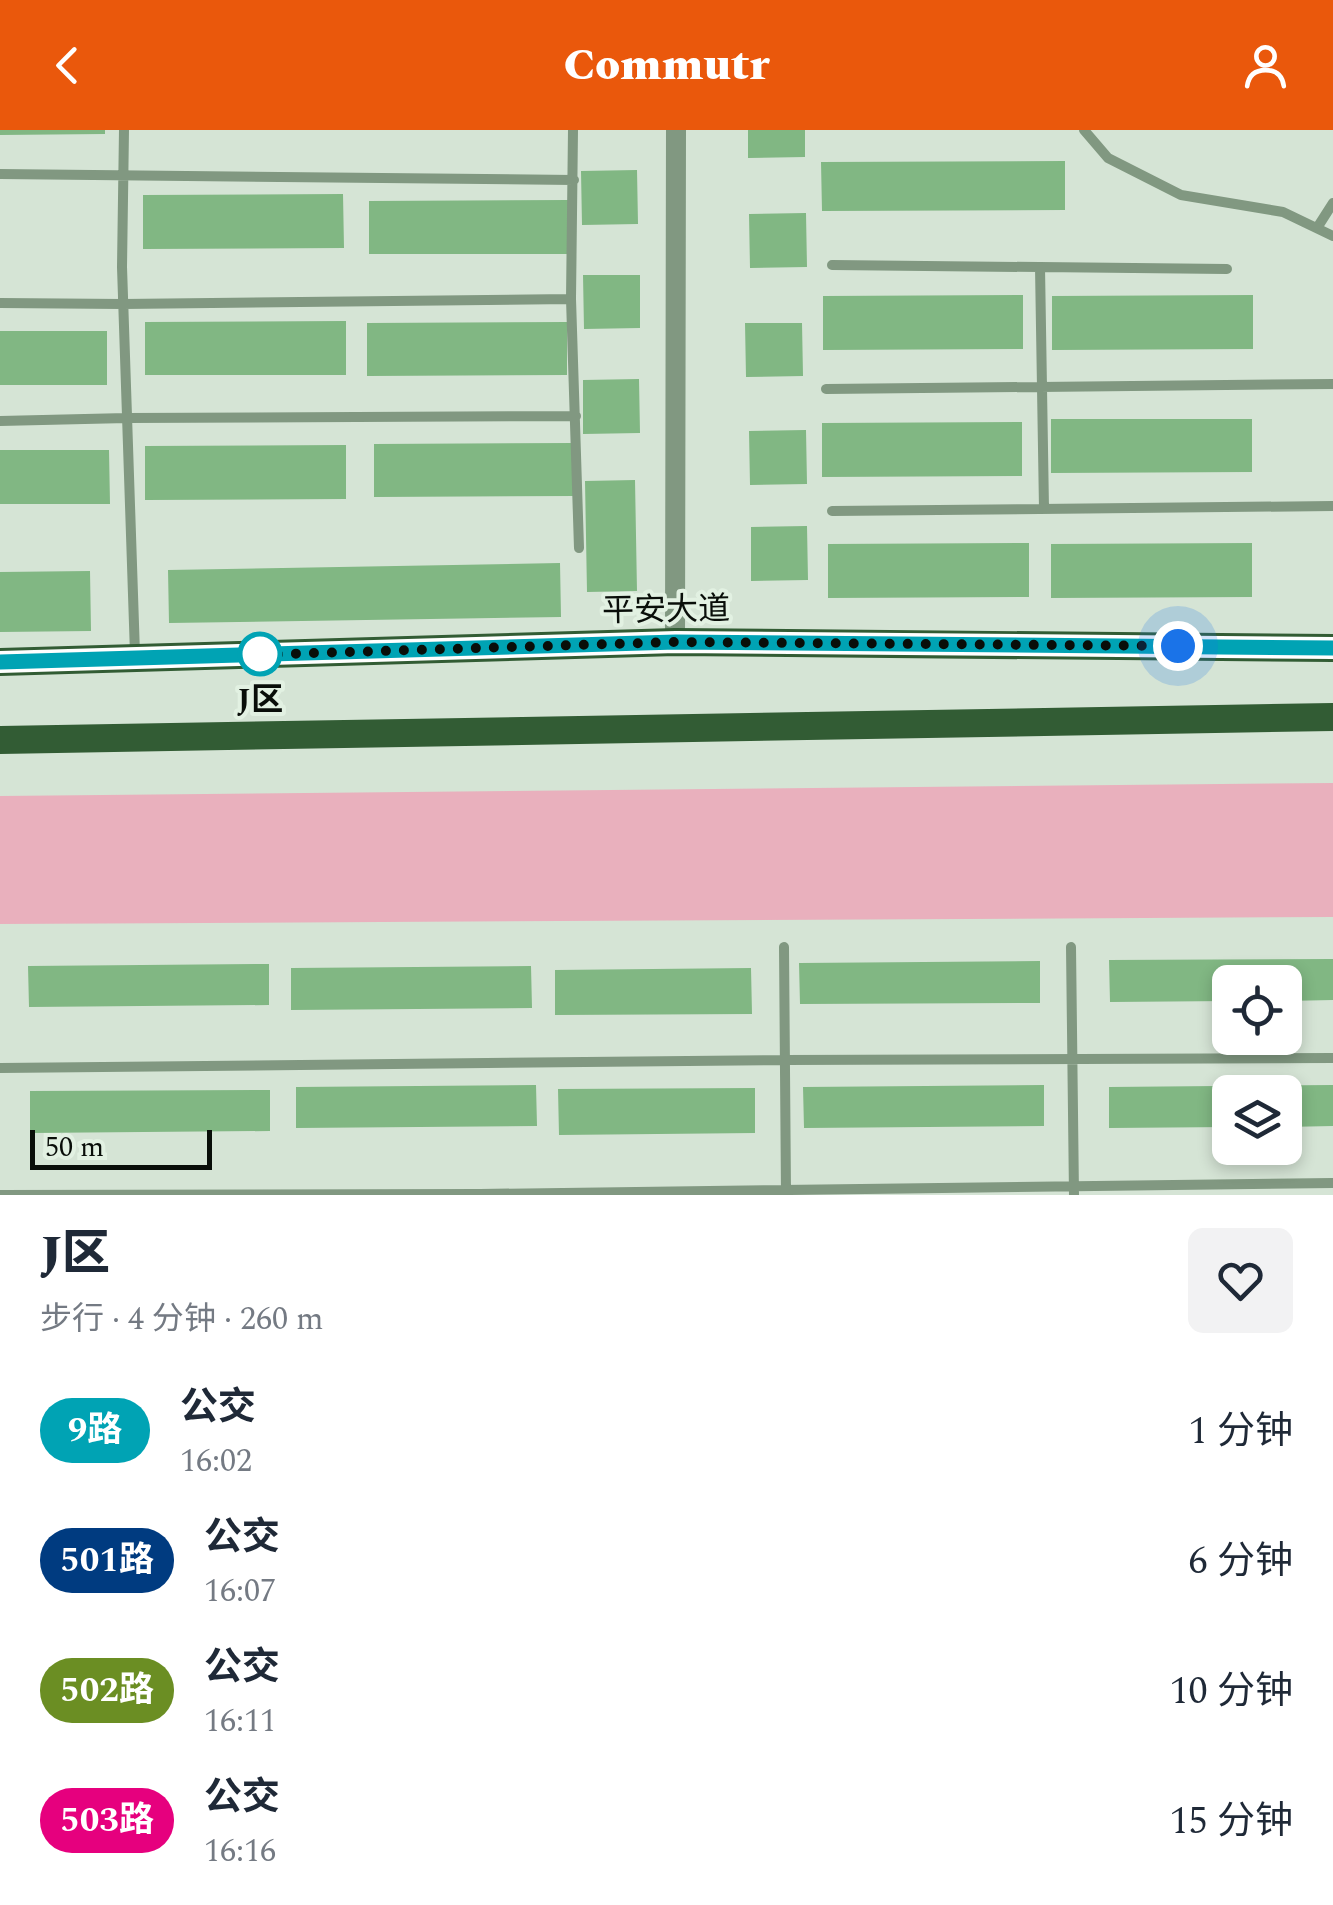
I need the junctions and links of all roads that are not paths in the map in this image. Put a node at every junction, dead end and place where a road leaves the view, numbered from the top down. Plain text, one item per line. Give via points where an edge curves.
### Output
1 (124, 130) edge
2 (573, 130) edge
3 (676, 130) edge
4 (1084, 130) edge
5 (0, 174) edge
6 (124, 176) junction
7 (574, 180) junction
8 (1333, 203) edge
9 (1317, 228) junction
10 (1333, 236) edge
11 (832, 265) dead end
12 (1040, 267) junction
13 (1227, 269) dead end
14 (571, 299) junction
15 (0, 303) edge
16 (123, 304) junction
17 (1333, 384) edge
18 (1041, 387) junction
19 (826, 390) dead end
20 (576, 416) junction
21 (127, 418) junction
22 (0, 421) edge
23 (1333, 506) edge
24 (1044, 509) junction
25 (832, 511) dead end
26 (579, 548) dead end
27 (676, 642) junction
28 (1333, 648) edge
29 (135, 658) junction
30 (0, 662) edge
31 (1333, 717) edge
32 (0, 740) edge
33 (784, 948) dead end
34 (1071, 948) dead end
35 (1333, 1058) edge
36 (1072, 1059) junction
37 (785, 1060) junction
38 (0, 1068) edge
39 (1333, 1183) edge
40 (1074, 1190) edge
41 (786, 1192) edge
42 (0, 1194) edge
43 (212, 1195) edge
44 (480, 1195) edge

1 - 6 lane
2 - 7 lane
3 - 27 street
4 - 9 lane via 1108,158 1181,196 1283,212
5 - 6 lane
6 - 7 lane
6 - 16 lane
7 - 14 lane
8 - 9 lane
9 - 10 lane
11 - 12 lane
12 - 13 lane
12 - 18 lane
14 - 16 lane
14 - 20 lane
15 - 16 lane
16 - 21 lane
17 - 18 lane
18 - 19 lane
18 - 24 lane
20 - 21 lane
20 - 26 lane
21 - 22 lane
21 - 29 lane
23 - 24 lane
24 - 25 lane
27 - 28 main road, 平安大道
27 - 29 main road, 平安大道
29 - 30 main road, 平安大道
31 - 32 main road
33 - 37 lane
34 - 36 lane
35 - 36 lane
36 - 37 lane
36 - 40 lane
37 - 38 lane
37 - 41 lane
39 - 40 lane
40 - 41 lane
41 - 44 lane
42 - 43 lane
43 - 44 lane

